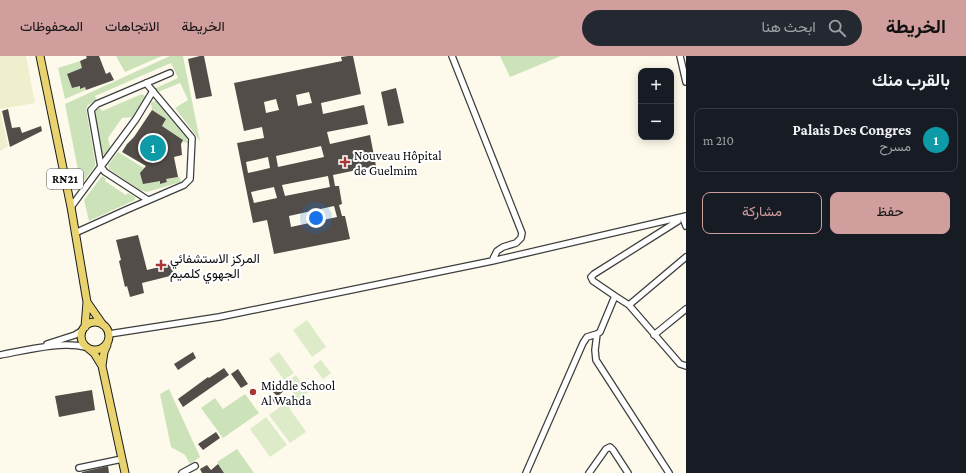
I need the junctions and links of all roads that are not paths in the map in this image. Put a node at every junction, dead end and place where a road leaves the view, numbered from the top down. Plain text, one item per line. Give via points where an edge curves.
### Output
1 (40, 56) edge
2 (452, 56) edge
3 (680, 56) edge
4 (170, 73) dead end
5 (686, 82) edge
6 (146, 83) junction
7 (153, 92) junction
8 (101, 167) junction
9 (148, 200) junction
10 (71, 207) junction
11 (684, 217) edge
12 (686, 226) edge
13 (75, 233) junction
14 (686, 257) edge
15 (492, 261) junction
16 (615, 296) junction
17 (87, 302) junction
18 (629, 305) junction
19 (686, 309) edge
20 (103, 325) junction
21 (84, 328) junction
22 (109, 334) junction
23 (597, 334) junction
24 (654, 335) junction
25 (107, 345) junction
26 (37, 348) junction
27 (87, 348) junction
28 (0, 355) edge
29 (102, 366) junction
30 (686, 366) edge
31 (122, 459) junction
32 (195, 466) dead end
33 (80, 468) dead end
34 (125, 473) edge
35 (182, 473) edge
36 (526, 473) edge
37 (589, 473) edge
38 (628, 473) edge
39 (669, 473) edge

1 - 10 main road, RN21
2 - 15 street via 522,233 522,238 516,243 497,251
3 - 5 street
4 - 6 street
6 - 7 street
6 - 8 street via 97,104 91,110
7 - 8 street
7 - 9 street via 190,135 192,142 190,179 184,185
8 - 9 street via 104,172
8 - 10 street
9 - 13 street
10 - 13 main road, RN21
11 - 12 street
11 - 15 street
11 - 16 street via 591,277 593,282
13 - 17 main road, RN21
14 - 18 street
15 - 22 street via 219,317
16 - 18 street
16 - 23 street
17 - 20 main road, RN21
17 - 21 main road, RN21
18 - 24 street
19 - 24 street
20 - 21 main road via 92,323
20 - 22 main road, RN21
21 - 26 street via 75,335
21 - 27 main road, RN21 via 82,341
22 - 25 main road, RN21
23 - 36 street via 587,337 583,343
23 - 39 street via 594,350 596,360
24 - 30 street via 680,364
25 - 27 main road via 98,350
25 - 29 main road, RN21
26 - 27 street via 76,344
26 - 28 street
27 - 29 main road, RN21 via 94,353
29 - 31 main road, RN21
31 - 33 street
31 - 34 main road, RN21
32 - 35 street
37 - 38 street via 610,447

